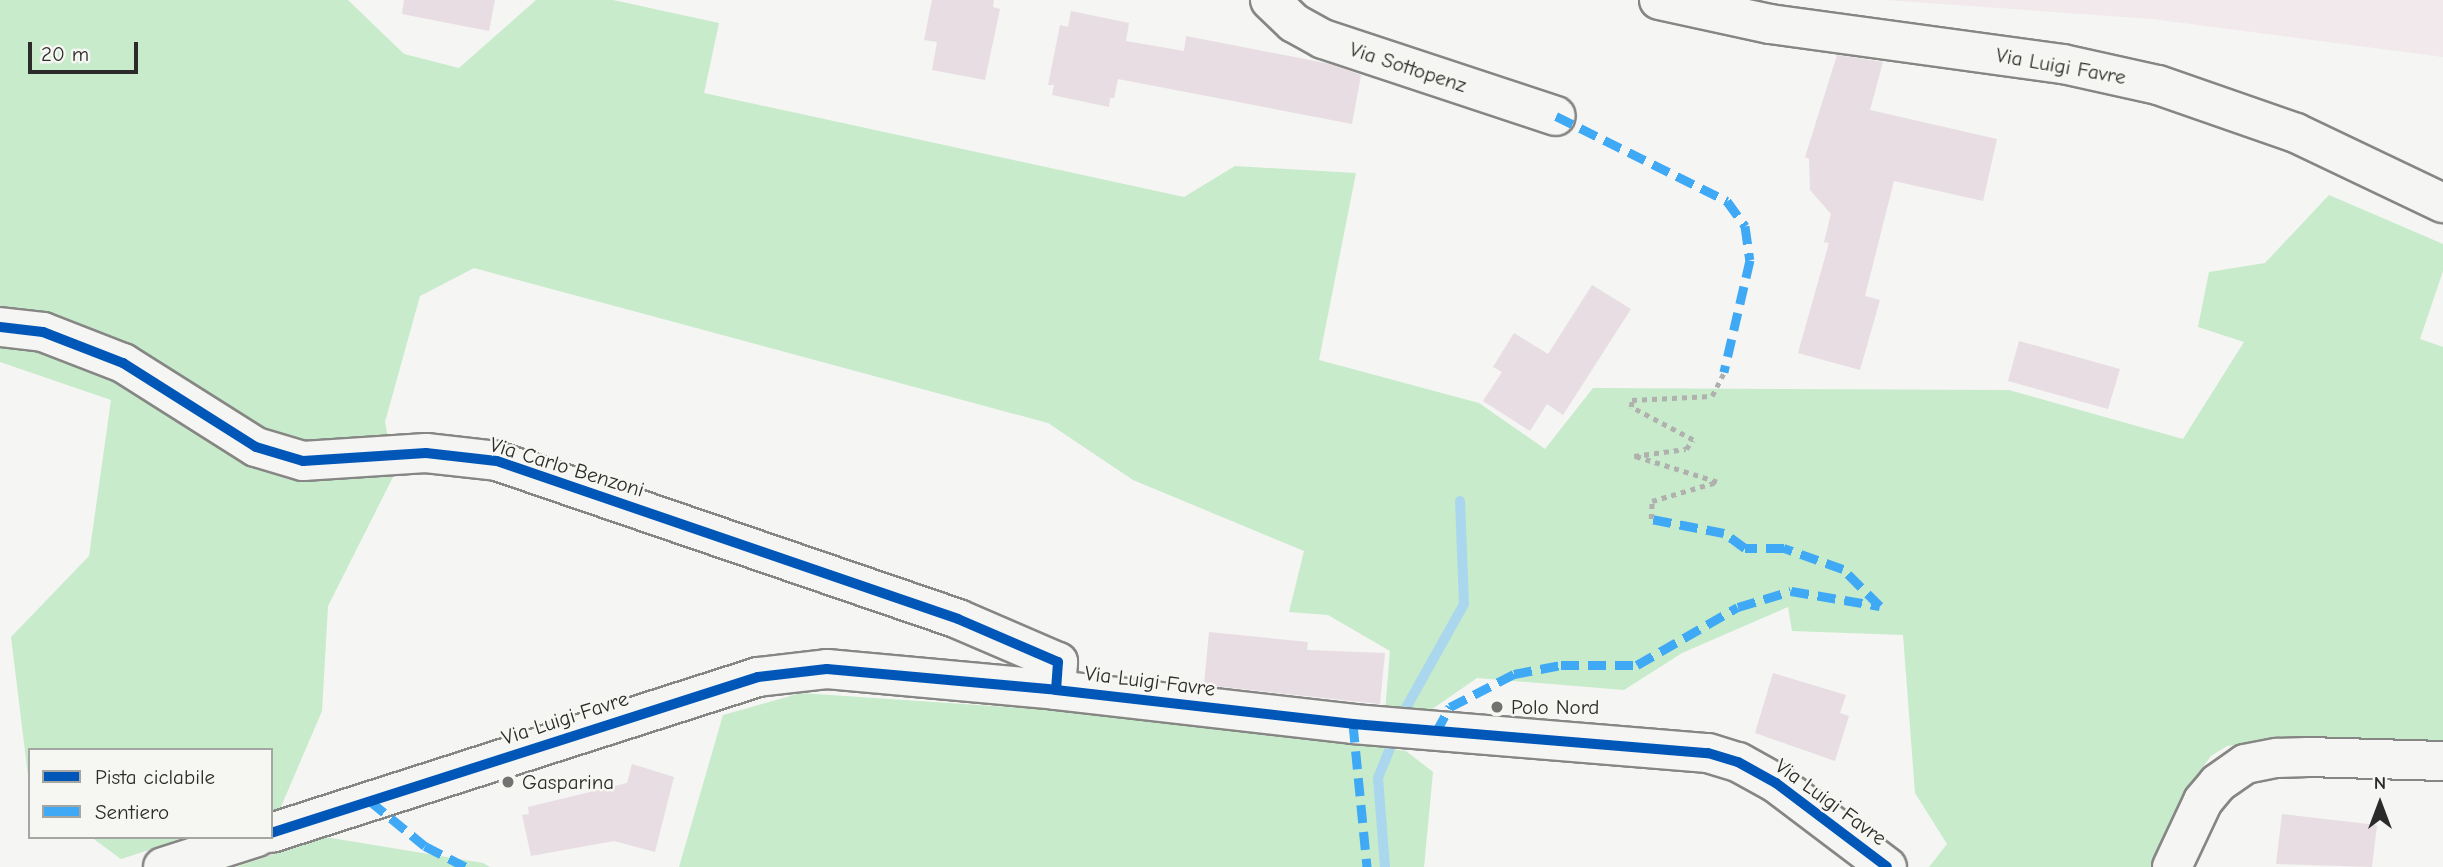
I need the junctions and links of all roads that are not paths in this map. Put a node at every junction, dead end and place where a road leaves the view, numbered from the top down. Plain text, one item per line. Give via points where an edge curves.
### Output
1 (1270, 0) edge
2 (1659, 0) edge
3 (1556, 116) dead end
4 (2443, 203) edge
5 (0, 327) edge
6 (1056, 690) junction
7 (2443, 761) edge
8 (273, 832) edge
9 (251, 839) edge
10 (163, 867) edge
11 (1887, 867) edge
12 (2172, 867) edge

1 - 3 street, Via Sottopenz via 1294,23 1323,39
2 - 4 street, Via Luigi Favre via 1770,24 2063,64 2158,85 2296,133
5 - 6 street, Via Carlo Benzoni via 43,332 123,363 256,447 279,454 303,461 426,453 497,461 905,600 1058,662
6 - 8 street, Via Luigi Favre via 827,669 758,677
6 - 11 street, Via Luigi Favre via 1436,732 1708,752 1776,783
7 - 12 street via 2308,757 2245,764 2218,783 2203,801
9 - 10 street

